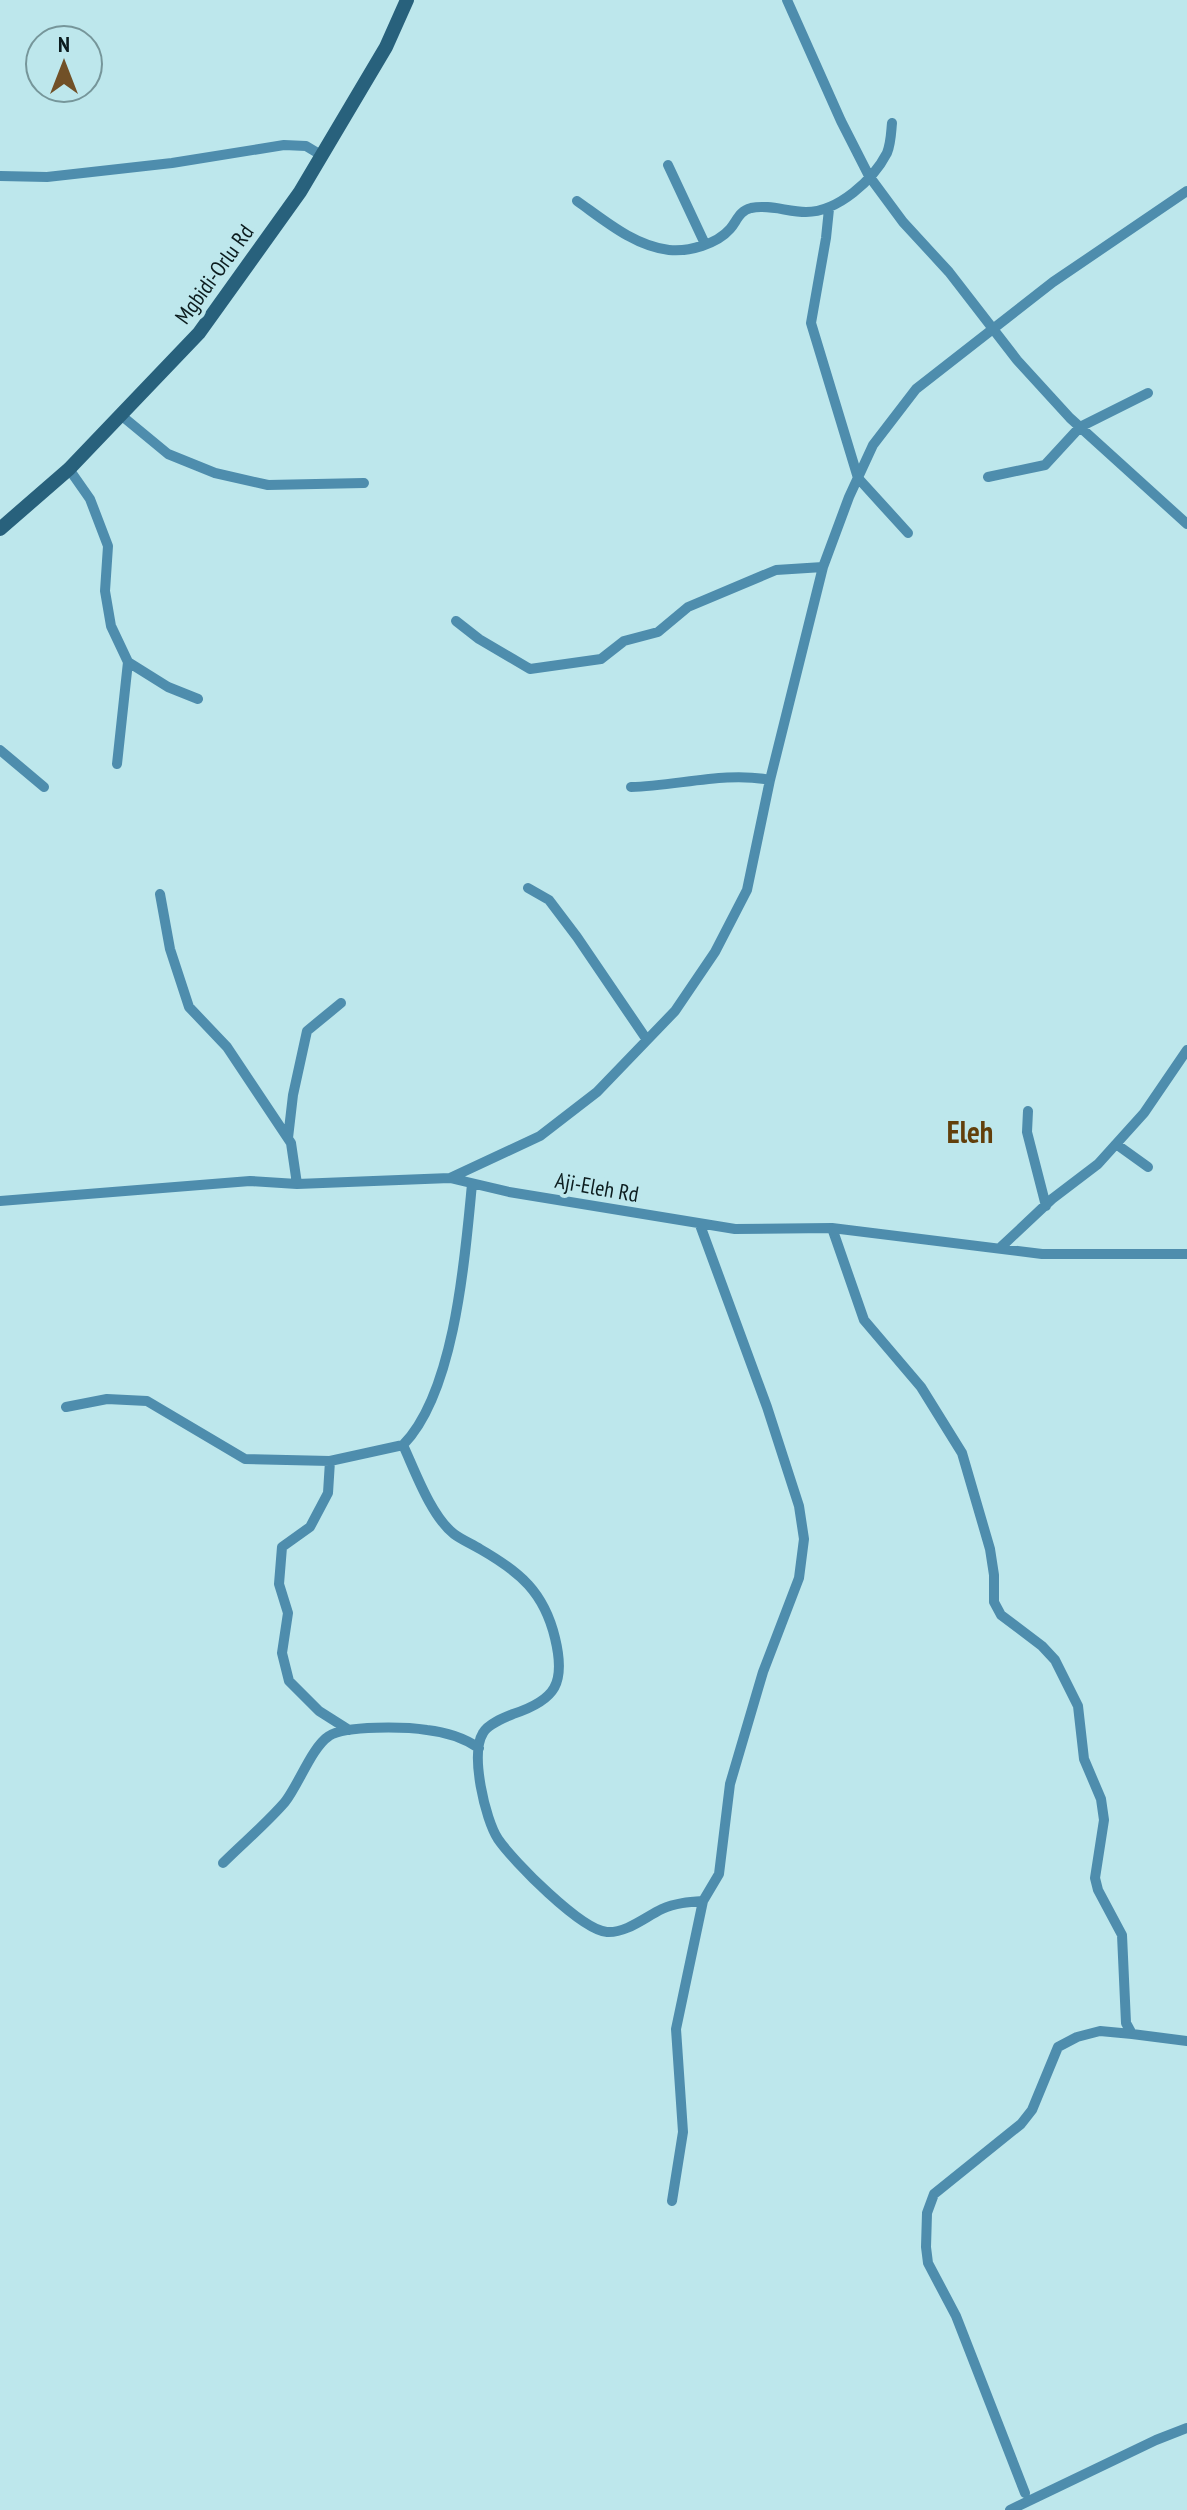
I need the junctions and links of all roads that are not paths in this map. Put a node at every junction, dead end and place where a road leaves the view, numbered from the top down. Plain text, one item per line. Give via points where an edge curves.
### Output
1 (407, 0) edge
2 (787, 0) edge
3 (892, 123) dead end
4 (321, 155) junction
5 (668, 165) dead end
6 (0, 176) edge
7 (869, 176) junction
8 (1187, 191) edge
9 (577, 201) dead end
10 (829, 209) junction
11 (705, 244) junction
12 (995, 329) junction
13 (1148, 393) dead end
14 (122, 416) junction
15 (1080, 427) junction
16 (69, 469) junction
17 (988, 477) dead end
18 (858, 478) junction
19 (364, 483) dead end
20 (1187, 524) edge
21 (0, 529) edge
22 (908, 533) dead end
23 (823, 567) junction
24 (456, 621) dead end
25 (128, 662) junction
26 (198, 699) dead end
27 (0, 750) edge
28 (117, 764) dead end
29 (770, 780) junction
30 (44, 787) dead end
31 (631, 787) dead end
32 (528, 888) dead end
33 (160, 894) dead end
34 (341, 1003) dead end
35 (647, 1040) junction
36 (1187, 1050) edge
37 (1028, 1111) dead end
38 (288, 1138) junction
39 (1116, 1144) junction
40 (1148, 1167) dead end
41 (450, 1178) junction
42 (297, 1184) junction
43 (472, 1184) junction
44 (0, 1201) edge
45 (1046, 1206) junction
46 (700, 1225) junction
47 (832, 1228) junction
48 (1001, 1247) junction
49 (1187, 1254) edge
50 (66, 1407) dead end
51 (403, 1445) junction
52 (330, 1461) junction
53 (349, 1730) junction
54 (479, 1748) junction
55 (223, 1863) dead end
56 (703, 1901) junction
57 (1132, 2034) junction
58 (1187, 2041) edge
59 (672, 2201) dead end
60 (1187, 2428) edge
61 (1025, 2493) dead end
62 (1010, 2510) edge

1 - 4 main road, Mgbidi-Orlu Rd via 386,47
2 - 7 street
3 - 7 street via 886,155
4 - 6 street via 306,146 284,145 47,177
4 - 14 main road, Mgbidi-Orlu Rd via 199,333
5 - 11 street
7 - 10 street
7 - 12 street
8 - 12 street via 1053,282
9 - 11 street via 649,244 669,250
10 - 11 street via 749,208 723,236
10 - 18 street via 811,323
12 - 15 street
12 - 18 street via 916,389 873,445
13 - 15 street
14 - 16 main road, Mgbidi-Orlu Rd
14 - 19 street via 168,454 215,473 268,485
15 - 17 street via 1045,465
15 - 20 street
16 - 21 main road, Mgbidi-Orlu Rd
16 - 25 street via 90,499 108,546 105,591 111,626
18 - 22 street
18 - 23 street
23 - 24 street via 776,570 688,607 658,632 624,641 601,659 530,669
23 - 29 street
25 - 26 street
25 - 28 street
27 - 30 street
29 - 31 street via 749,775
29 - 35 street via 747,890 715,952 675,1011
32 - 35 street via 549,900
33 - 38 street via 189,1007 227,1047
34 - 38 street via 307,1031
35 - 41 street via 597,1092 540,1136
36 - 39 street
37 - 45 street via 1027,1132
38 - 42 street
39 - 40 street
39 - 45 street
41 - 42 street, Aji-Eleh Rd
41 - 43 street, Aji-Eleh Rd
42 - 44 street, Aji-Eleh Rd via 250,1181
43 - 46 street, Aji-Eleh Rd
43 - 51 street via 442,1376 417,1431
45 - 48 street
46 - 47 street, Aji-Eleh Rd
46 - 56 street via 767,1407 799,1506 804,1539 799,1578 763,1672 730,1784 719,1874
47 - 48 street, Aji-Eleh Rd
47 - 57 street via 864,1320 921,1387 962,1453 990,1549 994,1602 1001,1615 1055,1660 1078,1706 1084,1759 1104,1820 1095,1878 1122,1935 1126,2023
48 - 49 street, Aji-Eleh Rd via 1042,1254
50 - 52 street via 107,1399 147,1401 245,1459
51 - 52 street
51 - 54 street via 437,1515 453,1533 533,1587 556,1640 559,1684 528,1709 500,1719 482,1734
52 - 53 street via 328,1493 310,1527 282,1547 279,1584 288,1613 282,1653 289,1681 319,1711
53 - 54 street via 427,1730
53 - 55 street via 324,1739 283,1804
54 - 56 street via 485,1811 498,1839 579,1920 593,1929 616,1932 663,1908
56 - 59 street via 676,2029 683,2132
57 - 58 street
57 - 61 street via 1100,2031 1058,2047 1021,2124 934,2194 927,2213 928,2263 956,2316
60 - 62 street

